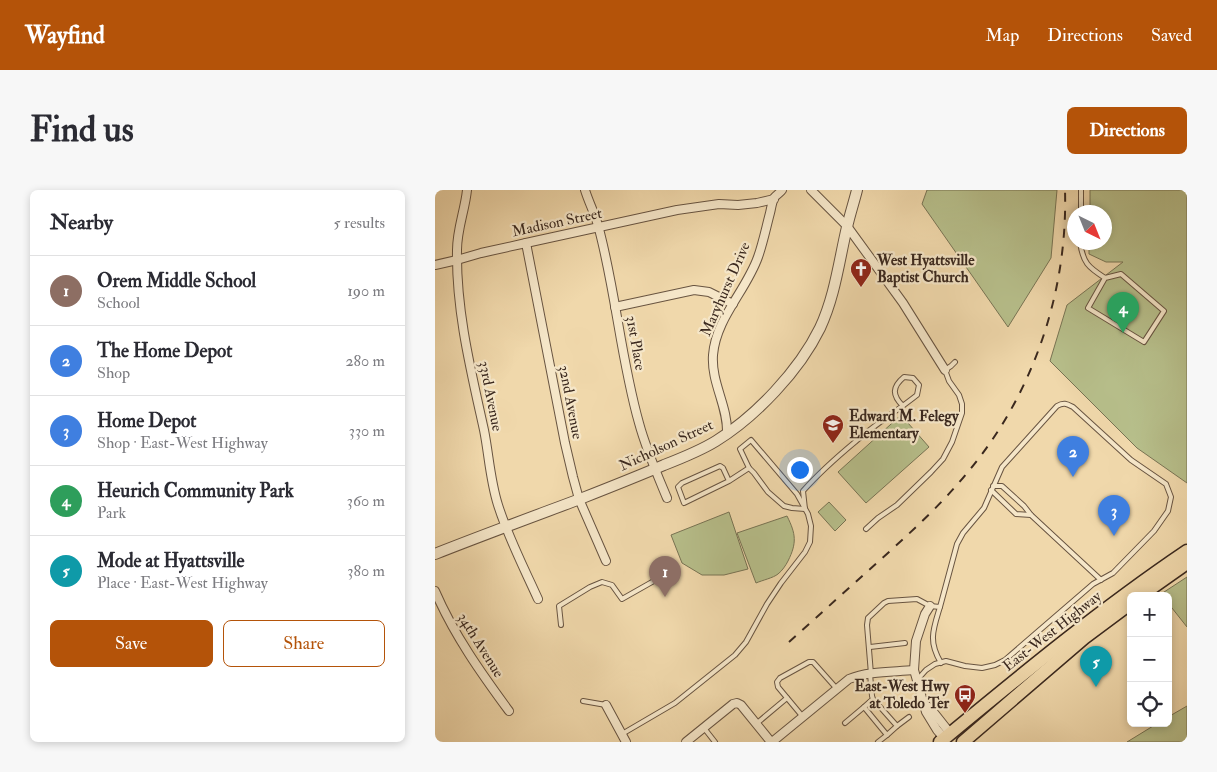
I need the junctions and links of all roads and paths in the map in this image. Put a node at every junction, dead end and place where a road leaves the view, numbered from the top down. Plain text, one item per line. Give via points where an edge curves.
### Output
1 (467, 190) edge
2 (585, 190) edge
3 (782, 190) edge
4 (811, 190) edge
5 (857, 190) edge
6 (1081, 190) edge
7 (774, 199) junction
8 (1081, 205) edge
9 (847, 226) junction
10 (599, 228) junction
11 (526, 243) junction
12 (1082, 250) edge
13 (457, 260) junction
14 (435, 265) edge
15 (1105, 278) junction
16 (733, 304) junction
17 (615, 307) junction
18 (955, 362) dead end
19 (945, 370) junction
20 (903, 406) junction
21 (727, 433) junction
22 (749, 468) junction
23 (655, 469) junction
24 (729, 481) junction
25 (992, 488) junction
26 (667, 498) dead end
27 (579, 499) junction
28 (805, 509) junction
29 (1031, 515) junction
30 (507, 527) junction
31 (866, 528) dead end
32 (1187, 551) edge
33 (435, 554) edge
34 (606, 561) dead end
35 (1187, 563) edge
36 (658, 578) dead end
37 (1101, 580) junction
38 (435, 591) edge
39 (1146, 592) edge
40 (538, 600) dead end
41 (930, 606) junction
42 (1127, 606) edge
43 (940, 607) junction
44 (561, 625) dead end
45 (905, 643) dead end
46 (869, 647) junction
47 (941, 662) junction
48 (915, 670) junction
49 (871, 674) junction
50 (917, 680) junction
51 (837, 689) junction
52 (787, 698) junction
53 (873, 698) junction
54 (583, 701) dead end
55 (606, 705) joint
56 (864, 707) junction
57 (509, 711) dead end
58 (803, 717) junction
59 (909, 717) dead end
60 (845, 723) dead end
61 (756, 724) junction
62 (897, 726) junction
63 (704, 728) junction
64 (621, 734) junction
65 (887, 735) junction
66 (948, 740) edge
67 (626, 742) edge
68 (686, 742) edge
69 (715, 742) edge
70 (771, 742) edge
71 (878, 742) edge
72 (963, 742) edge

1 - 13 street, 33rd Avenue via 458,234
2 - 10 street, 31st Place
3 - 7 street, Maryhurst Drive
4 - 9 street
5 - 9 street, Nicholson Street
6 - 8 lane
7 - 10 street, Madison Street via 677,210
7 - 16 street, Maryhurst Drive via 757,259
9 - 19 street
9 - 21 street, Nicholson Street via 835,287 813,341 772,394
10 - 11 street, Madison Street
10 - 17 street, 31st Place
11 - 13 street, Madison Street
11 - 27 street, 32nd Avenue
12 - 15 lane via 1088,266
13 - 14 street, Madison Street
13 - 30 street, 33rd Avenue via 457,287 489,463 498,506
15 - 15 lane via 1121,274 1164,311 1144,342 1088,308
16 - 17 street via 709,292 694,290
16 - 21 street, Maryhurst Drive via 713,353 715,380 725,412
17 - 23 street, 31st Place via 639,424
18 - 19 lane
19 - 31 lane via 963,404 952,442 943,459 925,478
20 - 20 lane via 917,395 919,385 913,378 904,377 897,382 897,400
20 - 28 lane via 855,441 803,490
21 - 23 street, Nicholson Street via 701,449
22 - 24 lane
22 - 28 lane via 784,506
22 - 28 lane via 741,449 751,440 797,494
23 - 26 street, 31st Place
23 - 27 street, Nicholson Street
24 - 24 lane via 720,466 678,487 684,503
25 - 29 lane via 1016,514
25 - 29 lane via 1002,486
25 - 37 lane via 1001,467 1061,404 1073,408 1131,460 1165,484 1171,497 1168,511 1154,531 1113,573
25 - 43 lane via 984,508 957,544
27 - 30 street, Nicholson Street
27 - 34 street, 32nd Avenue
28 - 64 lane via 811,526 810,542 776,590 746,642 735,655 675,703
29 - 37 lane
30 - 33 street, Nicholson Street
30 - 40 street, 33rd Avenue
32 - 66 main road, East-West Highway via 1046,655
35 - 39 main road
36 - 44 lane via 622,599 612,585 602,582 590,587 559,606
37 - 47 lane via 1005,660 982,668
38 - 57 street, 34th Avenue via 461,642
41 - 43 lane
41 - 46 lane via 917,598 884,603 868,618
41 - 48 street via 916,641
42 - 72 main road, East-West Highway
43 - 47 lane via 932,637
45 - 46 lane
46 - 49 lane
47 - 50 lane via 925,670
48 - 49 street
48 - 50 street
49 - 51 street via 849,679
49 - 53 lane
50 - 66 street via 925,712
51 - 52 lane via 817,665 809,662 777,682
51 - 58 street
52 - 58 lane
52 - 61 lane
53 - 56 lane
53 - 62 lane
54 - 55 lane
55 - 64 street
56 - 60 lane
56 - 65 lane
58 - 70 street
59 - 62 lane
61 - 63 street via 737,703
61 - 70 street
62 - 65 lane
63 - 68 street
63 - 69 lane
64 - 67 street
65 - 71 lane

